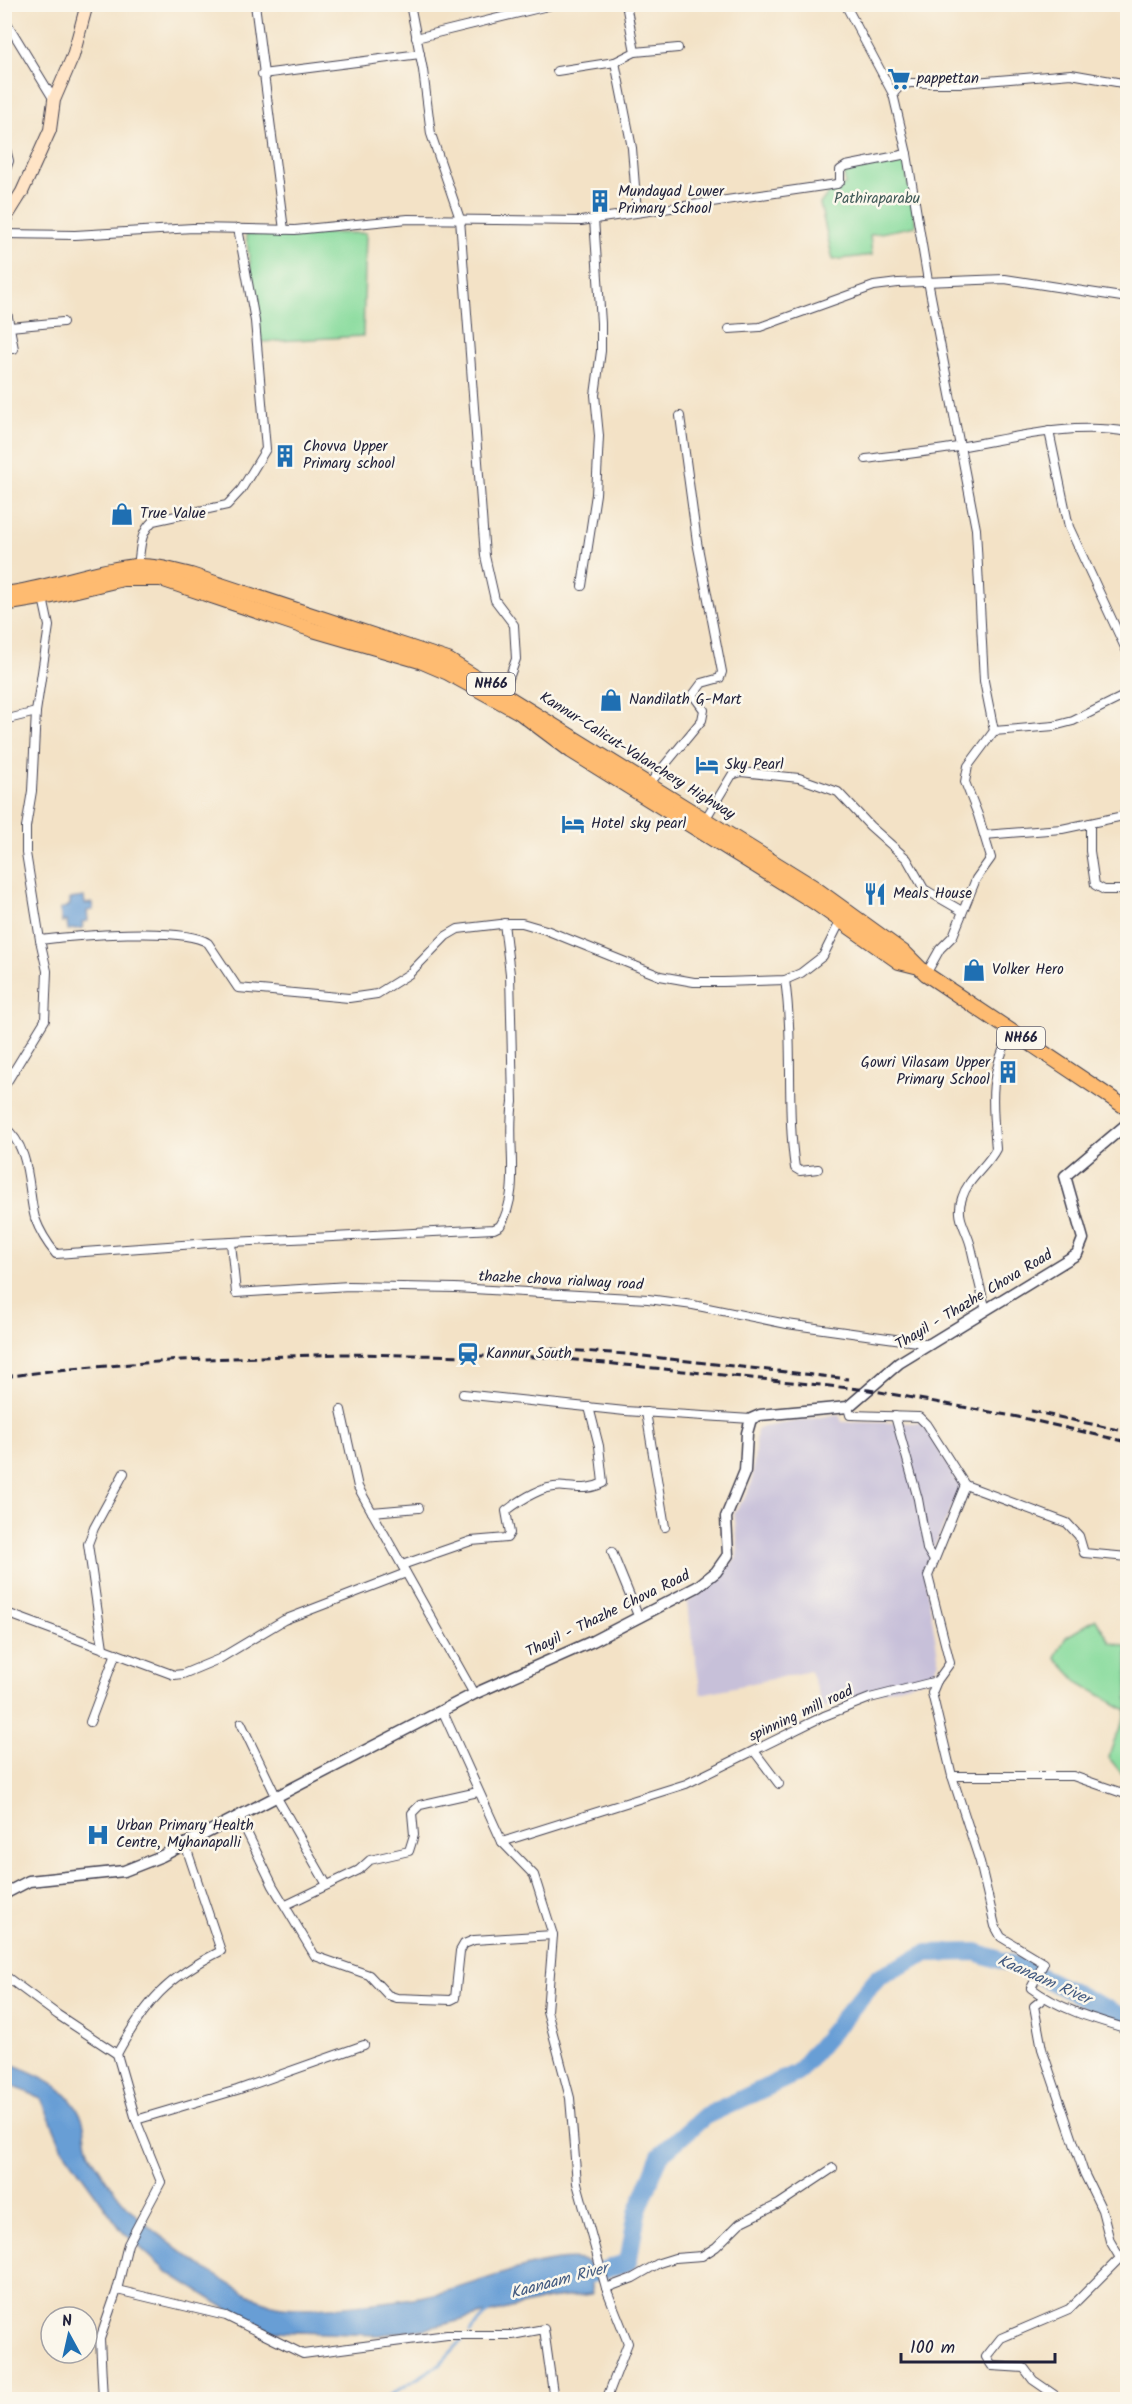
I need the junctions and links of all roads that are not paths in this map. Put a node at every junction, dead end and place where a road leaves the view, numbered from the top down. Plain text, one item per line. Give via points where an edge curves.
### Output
1 (87, 4) edge
2 (255, 4) edge
3 (410, 4) edge
4 (556, 4) edge
5 (626, 4) edge
6 (845, 4) edge
7 (4, 18) edge
8 (416, 38) junction
9 (678, 48) dead end
10 (635, 51) junction
11 (420, 54) junction
12 (615, 62) junction
13 (557, 71) dead end
14 (262, 74) junction
15 (1128, 84) edge
16 (893, 94) junction
17 (54, 100) junction
18 (4, 141) edge
19 (907, 154) junction
20 (4, 175) edge
21 (9, 205) edge
22 (637, 212) junction
23 (460, 219) junction
24 (594, 219) junction
25 (4, 221) edge
26 (238, 228) junction
27 (284, 230) junction
28 (4, 234) edge
29 (928, 281) junction
30 (4, 296) edge
31 (1128, 297) edge
32 (63, 322) dead end
33 (10, 327) junction
34 (729, 329) dead end
35 (14, 349) dead end
36 (680, 416) dead end
37 (1049, 431) junction
38 (1128, 432) edge
39 (959, 447) junction
40 (866, 459) dead end
41 (138, 566) junction
42 (582, 586) dead end
43 (42, 593) junction
44 (4, 594) edge
45 (4, 604) edge
46 (1128, 654) edge
47 (504, 692) junction
48 (1128, 694) edge
49 (36, 712) junction
50 (4, 720) edge
51 (994, 731) junction
52 (650, 783) junction
53 (1128, 815) edge
54 (706, 818) junction
55 (1090, 823) junction
56 (984, 835) junction
57 (1128, 890) edge
58 (962, 911) junction
59 (843, 915) junction
60 (504, 923) junction
61 (40, 940) junction
62 (921, 970) junction
63 (785, 980) junction
64 (1011, 1032) junction
65 (4, 1087) edge
66 (1128, 1109) edge
67 (1128, 1123) edge
68 (4, 1127) edge
69 (818, 1169) dead end
70 (231, 1243) junction
71 (986, 1310) junction
72 (931, 1344) junction
73 (464, 1394) dead end
74 (589, 1407) junction
75 (848, 1407) junction
76 (341, 1410) dead end
77 (646, 1412) junction
78 (895, 1416) junction
79 (751, 1419) junction
80 (124, 1473) dead end
81 (964, 1485) junction
82 (419, 1509) dead end
83 (372, 1512) junction
84 (665, 1527) dead end
85 (612, 1552) dead end
86 (935, 1556) junction
87 (1128, 1557) edge
88 (404, 1569) junction
89 (4, 1612) edge
90 (639, 1618) junction
91 (103, 1648) junction
92 (116, 1653) junction
93 (937, 1681) junction
94 (474, 1694) junction
95 (443, 1712) junction
96 (90, 1722) dead end
97 (242, 1723) dead end
98 (754, 1751) junction
99 (952, 1776) junction
100 (779, 1784) dead end
101 (478, 1792) junction
102 (1128, 1795) edge
103 (276, 1796) junction
104 (239, 1816) junction
105 (502, 1842) junction
106 (185, 1844) junction
107 (327, 1885) junction
108 (4, 1894) edge
109 (286, 1905) junction
110 (553, 1935) junction
111 (4, 1975) edge
112 (1044, 1998) junction
113 (1128, 2029) edge
114 (364, 2044) dead end
115 (117, 2054) junction
116 (136, 2120) junction
117 (833, 2168) dead end
118 (1124, 2257) edge
119 (606, 2288) junction
120 (117, 2290) junction
121 (103, 2400) edge
122 (554, 2400) edge
123 (609, 2400) edge
124 (1062, 2400) edge

1 - 17 main road via 73,56
2 - 14 street
3 - 8 street
4 - 8 street
5 - 10 street
6 - 16 street
7 - 17 street
8 - 11 street
9 - 10 street
10 - 12 street
11 - 14 street
11 - 23 street via 430,134
12 - 13 street
12 - 22 street via 632,148
14 - 27 street
15 - 16 street via 1071,74 963,83 917,82 901,85
16 - 19 street
17 - 21 main road via 50,130
18 - 20 street via 9,161
19 - 22 street via 846,166 840,170 837,184
19 - 29 street
21 - 25 main road
22 - 24 street
23 - 24 street
23 - 27 street via 408,219
23 - 47 street via 485,556 495,600 514,625 516,659
24 - 42 street via 601,323 595,395 599,436 596,494
26 - 27 street
26 - 28 street
26 - 41 street via 255,321 266,449 227,505 153,521 141,538
29 - 31 street via 1020,280
29 - 34 street via 874,286 760,327
29 - 39 street
30 - 33 street
32 - 33 street
33 - 35 street
36 - 52 street via 697,542 722,672 720,678 702,683 693,695 704,710 702,720
37 - 38 street
37 - 39 street
37 - 46 street via 1069,527
39 - 40 street
39 - 51 street via 976,529 984,681
41 - 43 highway, Kannur-Calicut-Valanchery Highway / NH66
41 - 47 highway, Kannur-Calicut-Valanchery Highway / NH66 via 191,575 396,641 448,660
43 - 44 highway, Kannur-Calicut-Valanchery Highway / NH66
43 - 45 highway, Kannur-Calicut-Valanchery Highway
43 - 49 street via 49,626
43 - 59 highway, Kannur-Calicut-Valanchery Highway via 123,579 161,579 448,673 519,712 571,751
47 - 52 highway, Kannur-Calicut-Valanchery Highway / NH66
48 - 51 street via 1073,721
49 - 50 street
49 - 61 street via 26,853
51 - 56 street via 968,766 965,782
52 - 54 highway, Kannur-Calicut-Valanchery Highway / NH66
53 - 55 street
54 - 58 street via 732,775 741,772 799,778 838,792 907,859 924,889
54 - 59 highway, Kannur-Calicut-Valanchery Highway / NH66
55 - 56 street
55 - 57 street via 1095,885 1104,890
56 - 58 street via 991,858 976,879
58 - 62 street via 953,936
59 - 62 highway, Kannur-Calicut-Valanchery Highway / NH66 via 906,954
59 - 63 street via 823,956
60 - 61 street via 458,928 387,989 349,998 238,988 202,939 174,934
60 - 63 street via 546,930 645,971 677,979
60 - 70 street via 510,974 513,1102 510,1192 500,1226 462,1232
61 - 65 street via 47,971 45,1020
62 - 64 highway, Kannur-Calicut-Valanchery Highway / NH66
63 - 69 street via 795,1168
64 - 66 highway, Kannur-Calicut-Valanchery Highway / NH66
64 - 71 street via 1000,1057 991,1098 996,1149 970,1183 959,1213 971,1244
67 - 71 street, Thayil - Thazhe Chova Road via 1065,1176 1083,1239 1077,1254
68 - 70 street via 17,1141 29,1177 35,1217 56,1254
70 - 72 street, thazhe chova rialway road via 236,1293 349,1286 648,1299
71 - 72 street, Thayil - Thazhe Chova Road
72 - 75 street, Thayil - Thazhe Chova Road via 899,1363
73 - 74 street
74 - 77 street
74 - 88 street via 603,1484 538,1492 506,1511 510,1533 507,1538 471,1541
75 - 78 street via 850,1415
75 - 79 street
76 - 83 street via 358,1487
77 - 79 street
77 - 84 street
78 - 81 street via 919,1417
78 - 86 street via 927,1549 933,1559
79 - 90 street, Thayil - Thazhe Chova Road via 745,1471 726,1517 728,1555 698,1587
80 - 91 street via 88,1544
81 - 86 street
81 - 87 street via 1067,1523 1080,1536 1083,1553
82 - 83 street
83 - 88 street
85 - 90 street
86 - 93 street via 928,1576 950,1663
88 - 92 street via 284,1620 219,1659 183,1674 174,1675
88 - 94 street
89 - 91 street
90 - 94 street, Thayil - Thazhe Chova Road
91 - 92 street
92 - 96 street
93 - 98 street, spinning mill road via 870,1698
93 - 99 street via 932,1693
94 - 95 street, Thayil - Thazhe Chova Road
95 - 101 street
95 - 103 street, Thayil - Thazhe Chova Road
97 - 103 street
98 - 100 street
98 - 105 street, spinning mill road via 686,1784
99 - 102 street via 1073,1776
99 - 112 street via 980,1862 995,1926 1001,1937 1044,1963 1031,1988
101 - 105 street
101 - 107 street via 420,1805 412,1813 414,1835 409,1851 370,1860 359,1870
103 - 104 street, Thayil - Thazhe Chova Road
103 - 107 street
104 - 106 street, Thayil - Thazhe Chova Road
104 - 109 street
105 - 110 street via 534,1875
106 - 108 street, Thayil - Thazhe Chova Road via 124,1870 29,1881
106 - 115 street via 221,1951 194,1965 155,1995
107 - 109 street
109 - 110 street via 315,1956 369,1975 388,1995 397,1998 455,1998 464,1944
110 - 119 street via 547,2011 570,2098 577,2183
111 - 115 street
112 - 113 street
112 - 118 street via 1034,2006 1042,2049 1110,2241
114 - 116 street via 237,2090
115 - 116 street
116 - 120 street via 160,2182 128,2244
117 - 119 street via 779,2204 740,2223 702,2256 658,2263
118 - 124 street via 1069,2309 1001,2338 986,2358 992,2366 1024,2368 1033,2380
119 - 123 street via 628,2343
120 - 121 street via 100,2339
120 - 122 street via 226,2316 303,2354 544,2329

